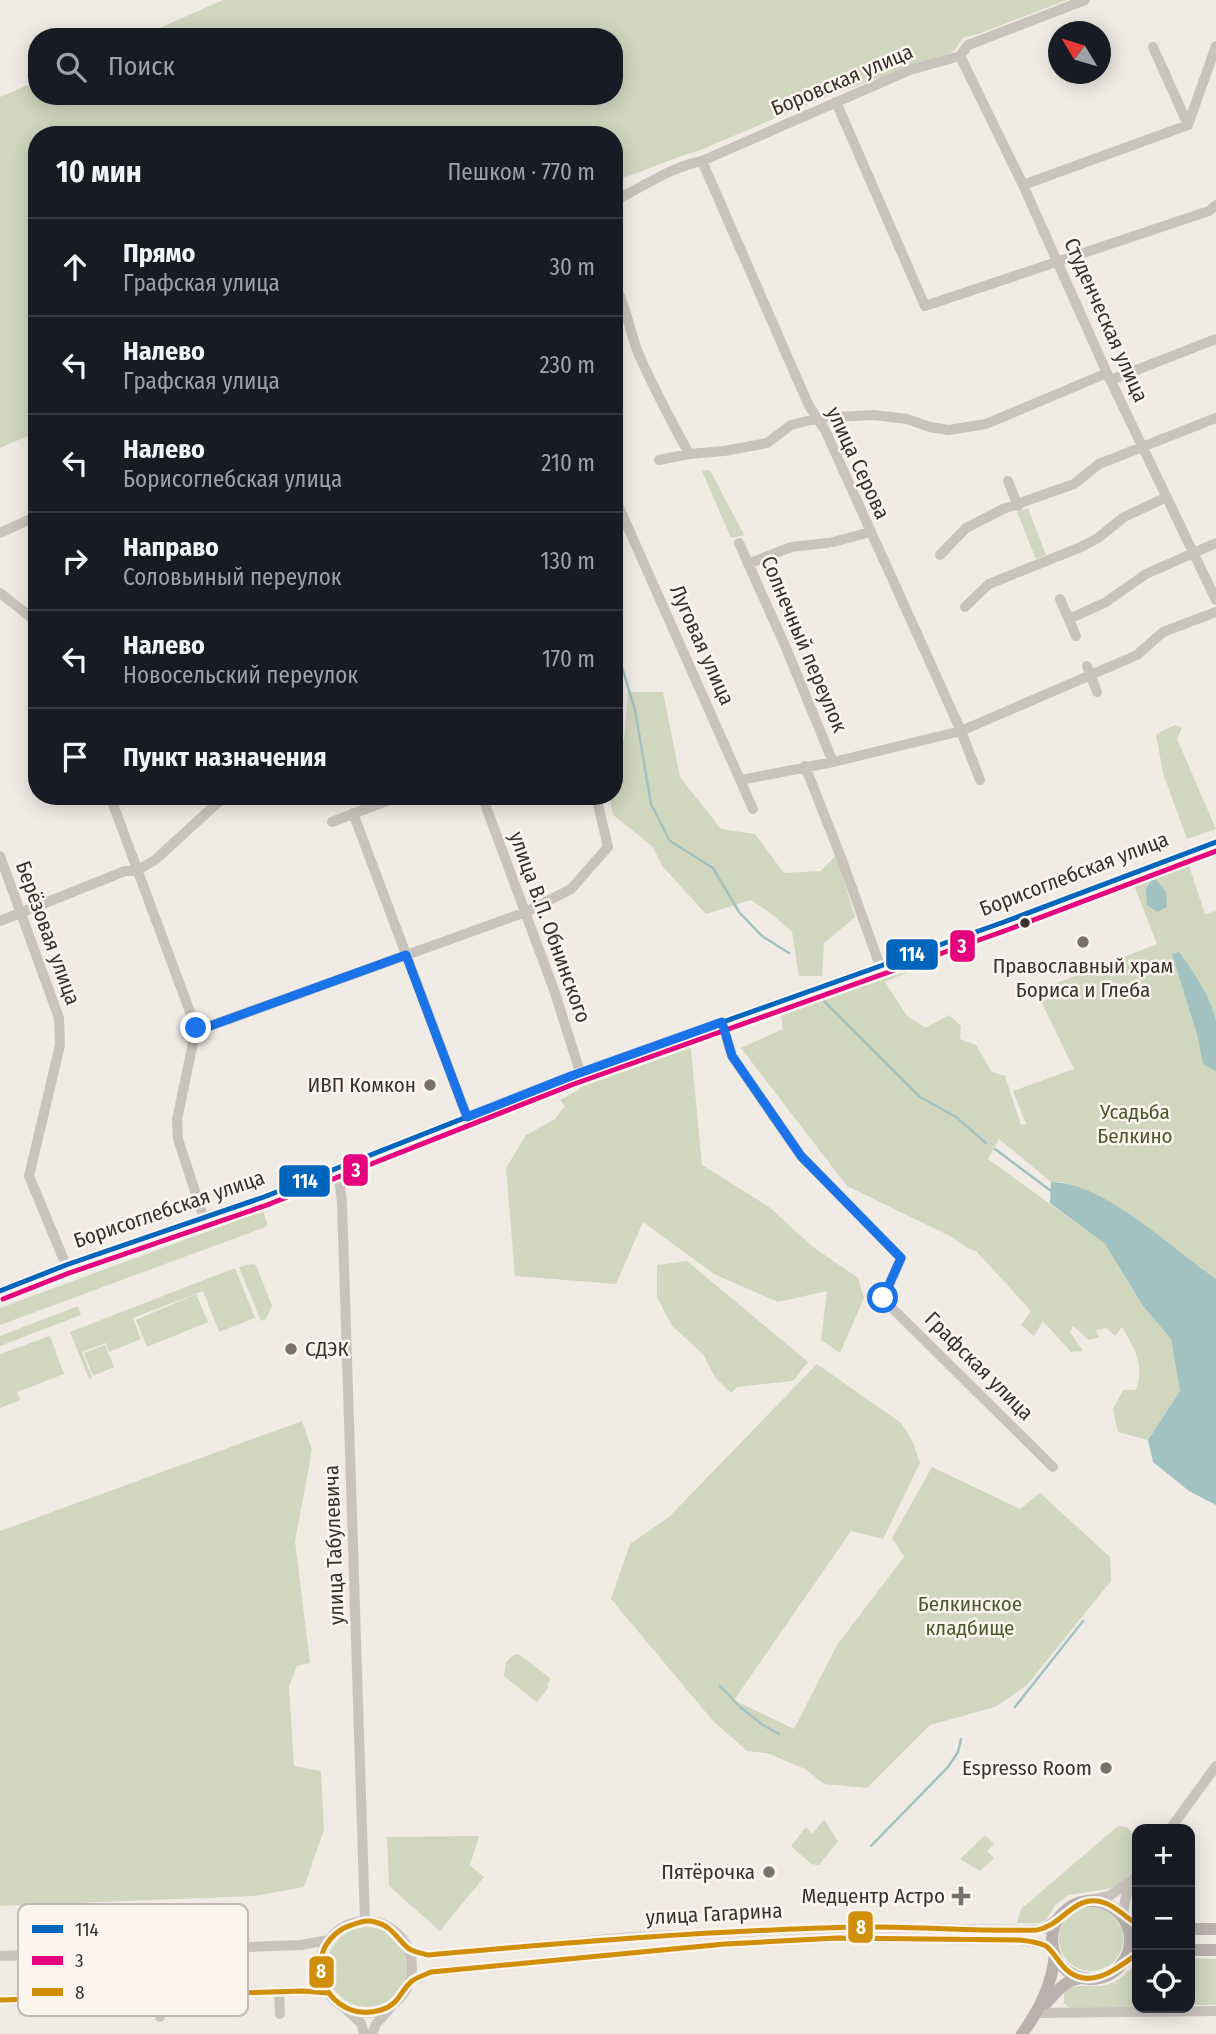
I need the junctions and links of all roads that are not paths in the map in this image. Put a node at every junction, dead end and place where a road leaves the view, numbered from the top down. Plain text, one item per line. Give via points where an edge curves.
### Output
1 (1085, 0) edge
2 (1216, 46) edge
3 (1153, 47) dead end
4 (960, 56) junction
5 (836, 102) junction
6 (1188, 125) junction
7 (702, 162) junction
8 (1023, 185) junction
9 (623, 196) edge
10 (1216, 205) edge
11 (1059, 260) junction
12 (623, 300) edge
13 (1216, 339) edge
14 (1109, 376) junction
15 (819, 418) junction
16 (1216, 418) edge
17 (1143, 446) junction
18 (689, 454) junction
19 (659, 460) dead end
20 (1008, 481) dead end
21 (1167, 497) junction
22 (1018, 506) junction
23 (623, 516) edge
24 (28, 520) edge
25 (870, 532) junction
26 (0, 533) edge
27 (738, 543) dead end
28 (1216, 543) edge
29 (1192, 552) junction
30 (940, 555) dead end
31 (748, 564) junction
32 (0, 593) edge
33 (1060, 599) dead end
34 (1216, 600) edge
35 (965, 607) dead end
36 (1216, 612) edge
37 (28, 615) edge
38 (1069, 619) junction
39 (1076, 636) dead end
40 (1089, 671) junction
41 (1097, 691) dead end
42 (961, 731) junction
43 (833, 762) junction
44 (805, 766) junction
45 (741, 780) junction
46 (980, 780) dead end
47 (113, 805) edge
48 (215, 805) edge
49 (375, 805) edge
50 (485, 805) edge
51 (598, 805) edge
52 (753, 809) dead end
53 (353, 813) junction
54 (332, 822) dead end
55 (1216, 842) edge
56 (0, 856) edge
57 (136, 871) junction
58 (21, 912) junction
59 (526, 912) junction
60 (0, 921) edge
61 (406, 955) junction
62 (880, 966) junction
63 (722, 1022) junction
64 (196, 1028) junction
65 (580, 1072) junction
66 (467, 1117) junction
67 (338, 1168) junction
68 (204, 1219) junction
69 (66, 1265) junction
70 (0, 1291) edge
71 (1053, 1467) dead end
72 (1216, 1766) edge
73 (1174, 1824) edge
74 (1132, 1879) edge
75 (1132, 1882) edge
76 (1085, 1901) junction
77 (1059, 1917) junction
78 (1128, 1920) edge
79 (365, 1921) junction
80 (1195, 1929) edge
81 (1216, 1929) edge
82 (329, 1940) junction
83 (248, 1947) edge
84 (409, 1950) junction
85 (1195, 1950) edge
86 (1216, 1950) edge
87 (1055, 1953) junction
88 (18, 1955) edge
89 (0, 1956) edge
90 (1132, 1958) edge
91 (1118, 1969) junction
92 (1086, 1978) junction
93 (410, 1982) junction
94 (279, 1992) junction
95 (248, 1993) edge
96 (328, 1993) junction
97 (18, 1999) edge
98 (0, 2000) edge
99 (393, 2004) junction
100 (344, 2007) junction
101 (1216, 2011) edge
102 (1037, 2013) junction
103 (280, 2014) dead end
104 (365, 2034) edge
105 (372, 2034) edge
106 (1022, 2034) edge

1 - 4 street, Боровская улица via 968,45
2 - 6 street
3 - 6 street
4 - 5 street, Боровская улица
4 - 8 street, Студенческая улица
5 - 7 street, Боровская улица
5 - 11 street via 925,306
6 - 8 street
7 - 9 street, Боровская улица via 650,179
7 - 15 street, улица Серова via 809,406
8 - 11 street, Студенческая улица
10 - 11 street
11 - 14 street, Студенческая улица
12 - 18 street via 643,362
13 - 14 street
14 - 15 street via 970,428 949,430 874,415
14 - 17 street, Студенческая улица
15 - 18 street via 790,425 767,443
15 - 25 street, улица Серова
16 - 17 street
17 - 21 street, Студенческая улица
17 - 22 street via 1099,464 1074,484
18 - 19 street
20 - 22 street
21 - 29 street, Студенческая улица
21 - 35 street via 1124,517 1098,538 1046,567 989,584
22 - 30 street via 965,528
23 - 45 street, Луговая улица
24 - 26 street
25 - 31 street via 790,547
25 - 42 street, улица Серова
27 - 31 street, Солнечный переулок
28 - 29 street
29 - 34 street, Студенческая улица
29 - 38 street
31 - 43 street, Солнечный переулок
32 - 37 street
33 - 38 street
36 - 40 street via 1163,632 1137,655
38 - 39 street
40 - 41 street
40 - 42 street
42 - 43 street
42 - 46 street, улица Серова
43 - 44 street
44 - 45 street
44 - 62 street
45 - 52 street, Луговая улица
47 - 57 street
48 - 57 street via 155,860
49 - 53 street
50 - 59 street, улица В.П. Обнинского
51 - 59 street via 608,847 571,889
53 - 54 street
53 - 61 street
55 - 62 street, Борисоглебская улица
56 - 58 street, Берёзовая улица
57 - 58 street via 125,871
57 - 64 street
58 - 60 street
58 - 69 street, Берёзовая улица via 60,1018 60,1045 29,1176
59 - 61 street
59 - 65 street, улица В.П. Обнинского
61 - 64 street
61 - 66 street
62 - 63 street, Борисоглебская улица
63 - 65 street, Борисоглебская улица
63 - 71 street, Графская улица via 732,1056 801,1156 901,1258 883,1298
64 - 68 street via 177,1121 178,1139
65 - 66 street, Борисоглебская улица
66 - 67 street, Борисоглебская улица
67 - 68 street, Борисоглебская улица
67 - 79 street, улица Табулевича
68 - 69 street, Борисоглебская улица
69 - 70 street, Борисоглебская улица
72 - 73 street
74 - 76 street via 1109,1896
75 - 78 street via 1124,1902
76 - 77 main road
76 - 78 main road via 1108,1904
77 - 84 street, улица Гагарина via 1043,1929 839,1928 633,1937 428,1955
77 - 87 main road via 1052,1935
78 - 91 main road via 1130,1945
79 - 82 street via 351,1923
79 - 84 street via 387,1925
80 - 81 main road
82 - 83 street
82 - 96 street via 320,1966
84 - 93 street
85 - 86 main road
87 - 92 main road via 1067,1970
87 - 93 street, улица Гагарина via 1042,1944 1019,1940 836,1938 670,1947 431,1972
87 - 102 main road via 1053,1974
88 - 89 street
90 - 91 main road
91 - 92 main road via 1097,1979
92 - 102 main road via 1065,1983
93 - 99 street
94 - 95 street
94 - 96 street
94 - 103 street
96 - 100 street
97 - 98 street
99 - 100 street via 363,2013
99 - 105 street
100 - 104 street
101 - 102 street
102 - 106 main road

